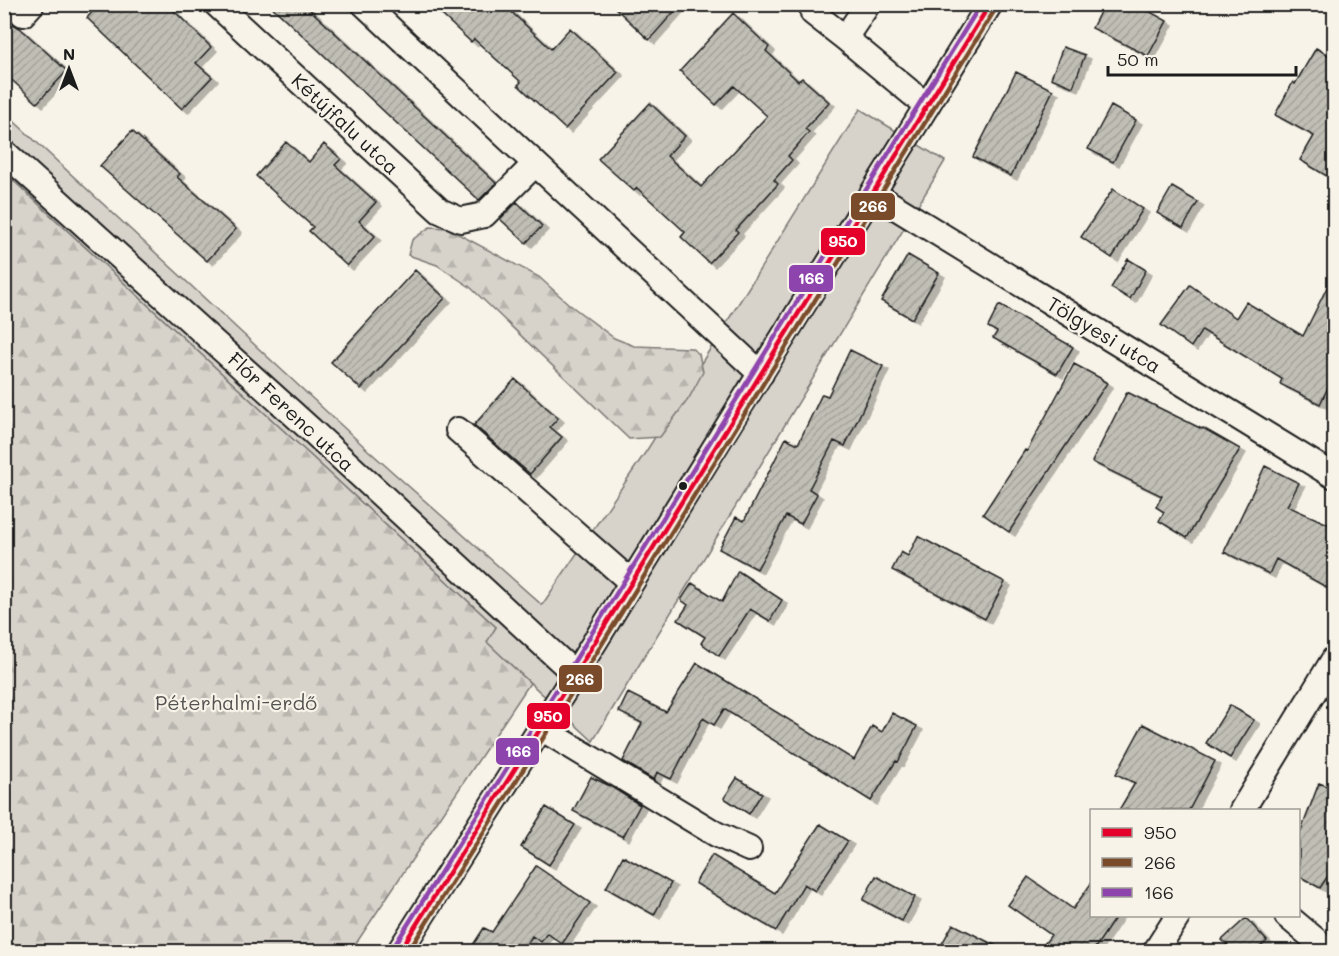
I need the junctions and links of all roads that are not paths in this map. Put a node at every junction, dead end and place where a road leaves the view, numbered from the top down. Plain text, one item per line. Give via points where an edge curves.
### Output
1 (216, 4) edge
2 (364, 4) edge
3 (868, 4) edge
4 (990, 4) edge
5 (813, 14) dead end
6 (845, 38) junction
7 (927, 106) junction
8 (4, 152) edge
9 (535, 164) junction
10 (874, 194) junction
11 (761, 374) junction
12 (458, 430) dead end
13 (1335, 476) edge
14 (631, 582) junction
15 (1335, 659) edge
16 (575, 674) junction
17 (541, 728) junction
18 (1243, 809) edge
19 (748, 849) dead end
20 (1177, 917) edge
21 (1289, 917) edge
22 (399, 951) edge
23 (1155, 951) edge
24 (1330, 951) edge

1 - 9 street, Kétújfalu utca via 440,211 462,220 483,215
2 - 9 street
3 - 6 street
4 - 7 street
5 - 6 street
6 - 7 street
7 - 10 street
8 - 16 street, Flór Ferenc utca
9 - 11 street
10 - 11 street
10 - 13 street, Tölgyesi utca
11 - 14 street
12 - 14 street
14 - 16 street
15 - 18 street
16 - 17 street
17 - 19 street via 716,834
17 - 22 street
20 - 23 street
21 - 24 street

